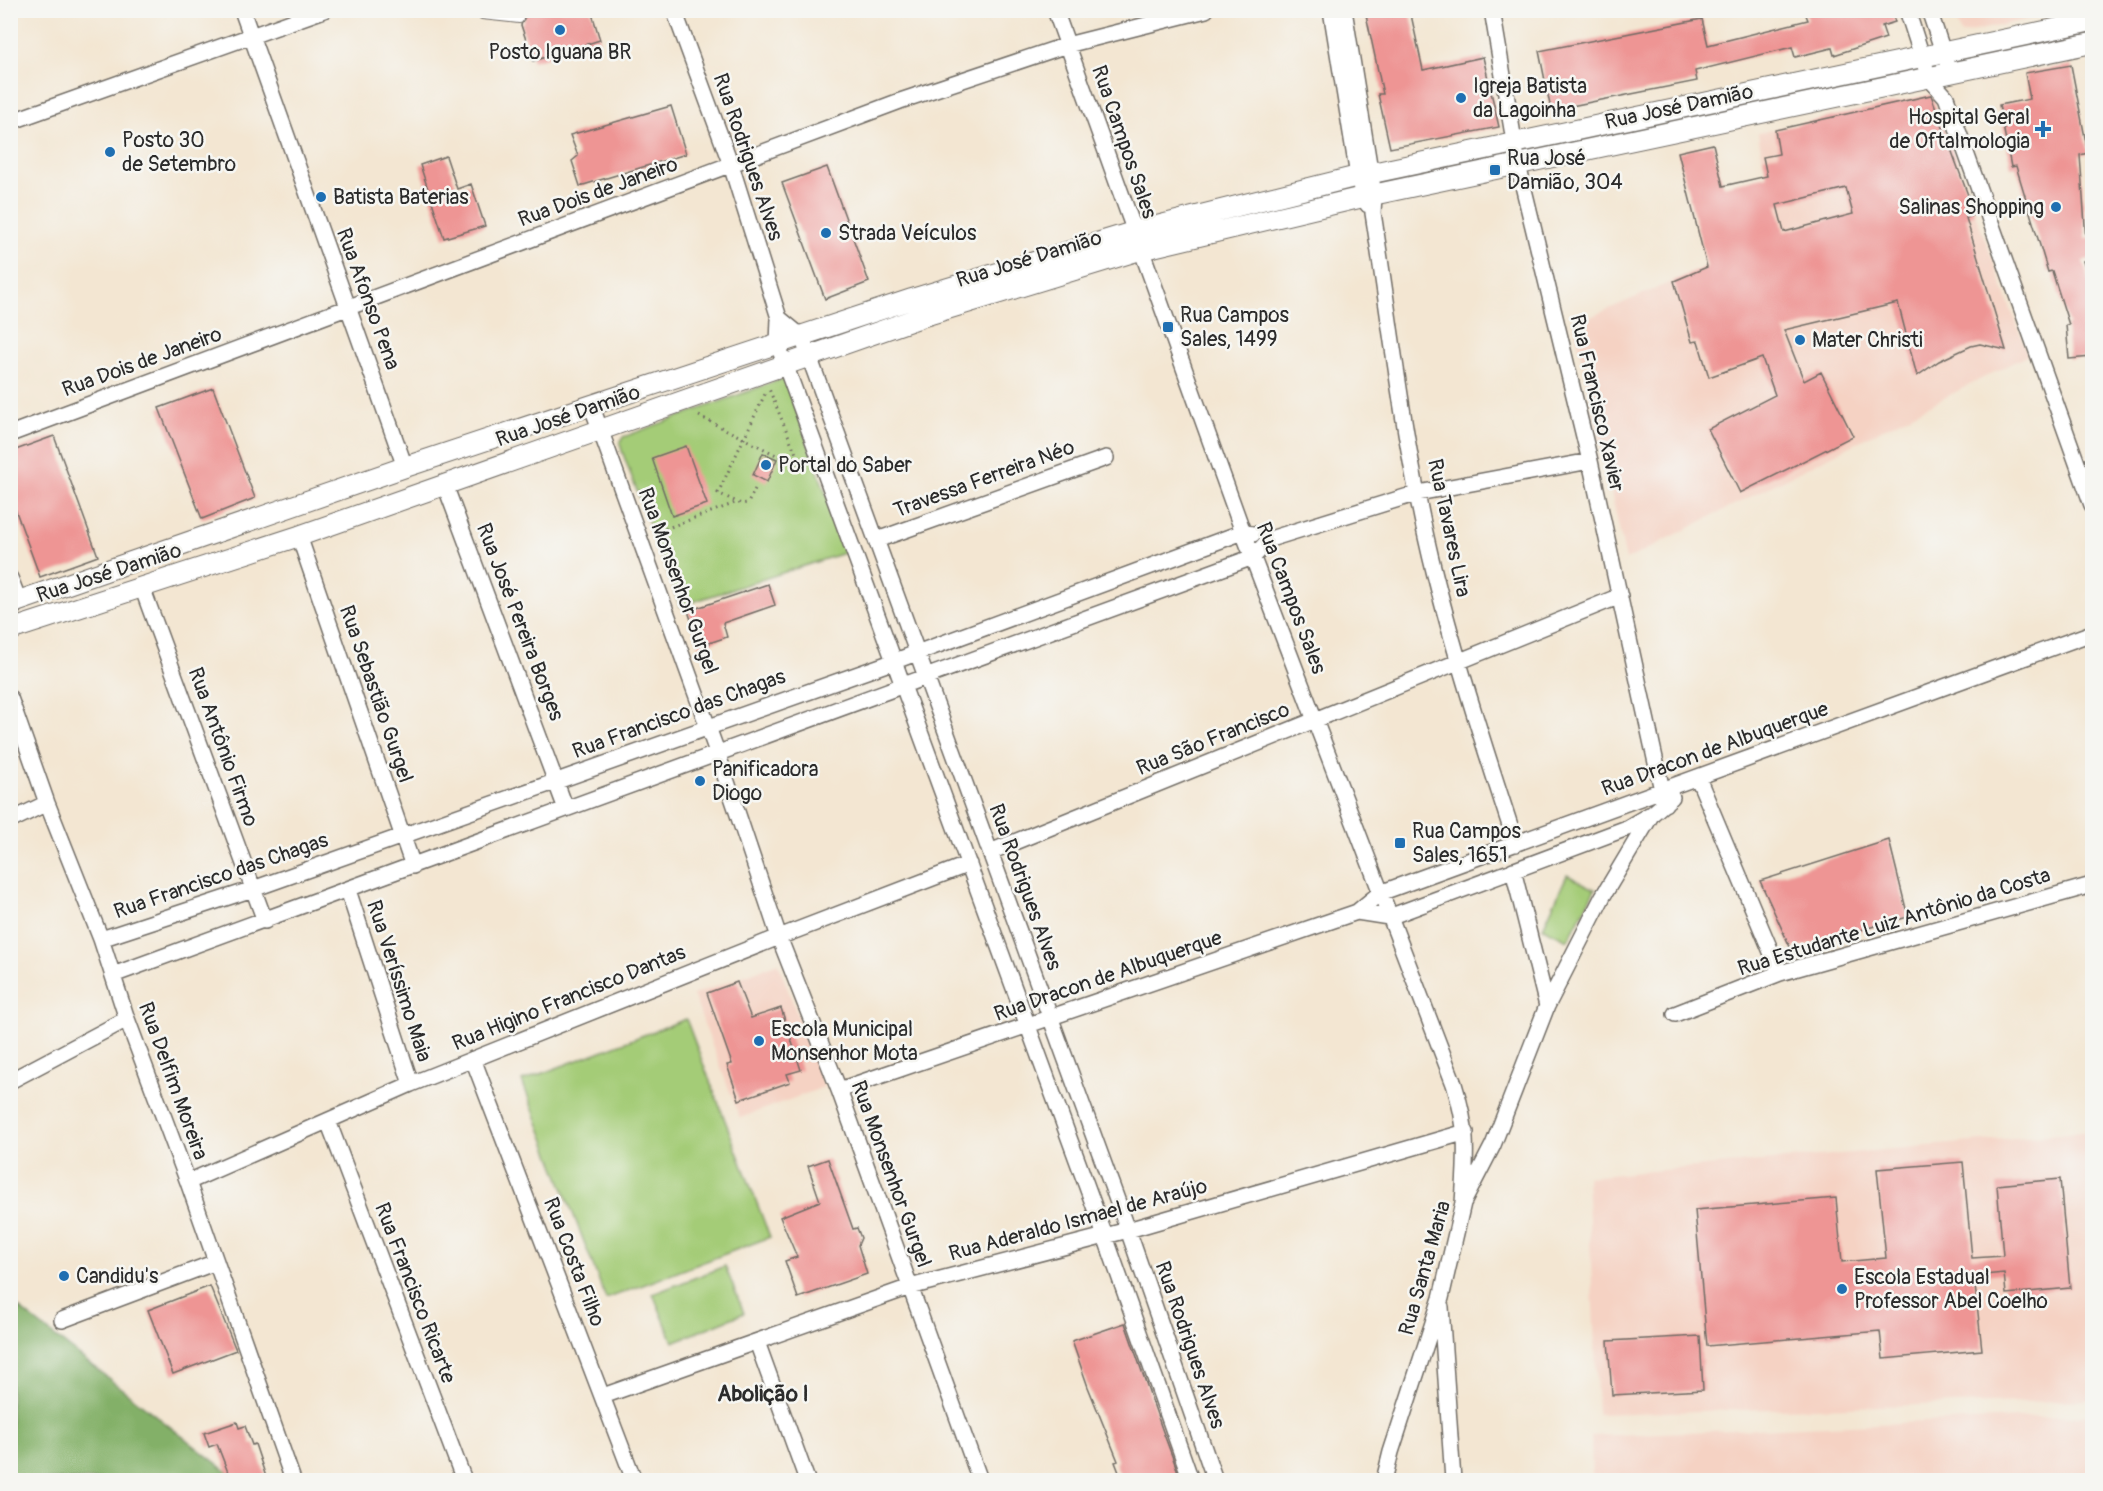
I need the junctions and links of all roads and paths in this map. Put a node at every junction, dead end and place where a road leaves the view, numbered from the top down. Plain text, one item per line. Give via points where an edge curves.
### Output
1 (242, 10) edge
2 (324, 10) edge
3 (478, 10) edge
4 (674, 10) edge
5 (1055, 10) edge
6 (1206, 10) edge
7 (1331, 10) edge
8 (1344, 10) edge
9 (1492, 10) edge
10 (1907, 10) edge
11 (1929, 10) edge
12 (519, 19) dead end
13 (2092, 21) edge
14 (251, 37) junction
15 (2092, 43) edge
16 (1067, 45) junction
17 (1944, 52) junction
18 (1923, 57) junction
19 (1948, 73) junction
20 (1929, 78) junction
21 (1946, 97) junction
22 (10, 122) edge
23 (1513, 144) junction
24 (731, 165) junction
25 (1518, 165) junction
26 (1364, 175) junction
27 (1370, 202) junction
28 (1136, 241) junction
29 (349, 307) junction
30 (779, 318) junction
31 (802, 337) junction
32 (778, 345) junction
33 (809, 357) junction
34 (786, 364) junction
35 (592, 407) junction
36 (696, 414) dead end
37 (601, 431) junction
38 (10, 434) edge
39 (744, 438) junction
40 (1106, 458) dead end
41 (1590, 461) junction
42 (405, 467) junction
43 (445, 485) junction
44 (755, 489) dead end
45 (1418, 493) junction
46 (738, 502) junction
47 (2092, 505) edge
48 (225, 530) junction
49 (1244, 532) junction
50 (299, 536) junction
51 (641, 538) junction
52 (1270, 538) junction
53 (877, 540) junction
54 (235, 556) junction
55 (1253, 556) junction
56 (10, 578) edge
57 (142, 587) junction
58 (1620, 596) junction
59 (13, 606) edge
60 (10, 630) edge
61 (2092, 633) edge
62 (918, 653) junction
63 (896, 661) junction
64 (1458, 662) junction
65 (926, 677) junction
66 (904, 684) junction
67 (10, 698) edge
68 (1315, 720) junction
69 (707, 726) junction
70 (717, 752) junction
71 (557, 779) junction
72 (1692, 780) junction
73 (1664, 798) junction
74 (47, 803) junction
75 (566, 808) junction
76 (1652, 814) junction
77 (10, 820) edge
78 (402, 835) junction
79 (1516, 844) junction
80 (990, 852) junction
81 (969, 864) junction
82 (413, 866) junction
83 (1513, 870) junction
84 (2092, 885) edge
85 (253, 889) junction
86 (348, 890) junction
87 (1380, 893) junction
88 (1357, 912) junction
89 (1389, 917) junction
90 (265, 921) junction
91 (779, 937) junction
92 (101, 939) junction
93 (1780, 973) junction
94 (113, 975) junction
95 (1547, 1006) junction
96 (1676, 1014) dead end
97 (127, 1019) junction
98 (1051, 1019) junction
99 (1028, 1026) junction
100 (473, 1059) junction
101 (10, 1081) edge
102 (411, 1084) junction
103 (839, 1090) junction
104 (328, 1121) junction
105 (1466, 1132) junction
106 (188, 1182) junction
107 (1463, 1203) junction
108 (1128, 1230) junction
109 (1105, 1236) junction
110 (216, 1262) junction
111 (910, 1287) junction
112 (1441, 1298) junction
113 (62, 1320) dead end
114 (757, 1342) junction
115 (603, 1396) junction
116 (293, 1480) edge
117 (464, 1480) edge
118 (634, 1480) edge
119 (807, 1480) edge
120 (980, 1480) edge
121 (1191, 1480) edge
122 (1215, 1480) edge
123 (1384, 1480) edge
124 (1453, 1480) edge

1 - 14 street, Rua Afonso Pena
2 - 14 street
3 - 12 lane via 482,15
4 - 24 street, Rua Rodrigues Alves
5 - 16 street, Rua Campos Sales
6 - 16 street, Rua Dois de Janeiro
7 - 26 street
8 - 26 street
9 - 23 street, Rua Francisco Xavier
10 - 18 street
11 - 17 street
13 - 17 street, Rua José Damião
14 - 22 street
14 - 29 street, Rua Afonso Pena
15 - 19 street, Rua José Damião
16 - 24 street, Rua Dois de Janeiro via 900,101
16 - 28 street, Rua Campos Sales
17 - 18 street, Rua José Damião
17 - 19 street
18 - 20 street
18 - 23 street, Rua José Damião
19 - 20 street, Rua José Damião
19 - 21 street
20 - 21 street
20 - 25 street, Rua José Damião
21 - 47 street
23 - 25 street, Rua Francisco Xavier
23 - 26 street, Rua José Damião
24 - 29 street, Rua Dois de Janeiro
24 - 30 street, Rua Rodrigues Alves
25 - 27 street, Rua José Damião
25 - 41 street, Rua Francisco Xavier
26 - 27 street, Rua Tavares Lira
26 - 28 street, Rua José Damião
27 - 28 street, Rua José Damião
27 - 45 street, Rua Tavares Lira
28 - 31 street, Rua José Damião via 912,299
28 - 33 street, Rua José Damião
28 - 49 street, Rua Campos Sales
29 - 38 street, Rua Dois de Janeiro
29 - 42 street, Rua Afonso Pena
30 - 31 street
30 - 32 street, Rua Rodrigues Alves
31 - 32 street, Rua José Damião
31 - 33 street, Rua Rodrigues Alves
32 - 34 street, Rua Rodrigues Alves
32 - 35 street, Rua José Damião
33 - 34 street, Rua José Damião
33 - 53 street, Rua Rodrigues Alves
34 - 37 street, Rua José Damião
34 - 63 street, Rua Rodrigues Alves
35 - 37 street, Rua Monsenhor Gurgel
35 - 42 street, Rua José Damião
36 - 39 path
37 - 43 street, Rua José Damião
37 - 51 street, Rua Monsenhor Gurgel
39 - 39 path via 768,387 802,468 753,443
39 - 46 path via 718,492
40 - 53 street, Travessa Ferreira Néo
41 - 45 street
41 - 58 street, Rua Francisco Xavier
42 - 48 street, Rua José Damião
43 - 50 street, Rua José Damião
43 - 71 street, Rua José Pereira Borges
44 - 46 path via 748,503
45 - 52 street
45 - 64 street, Rua Tavares Lira
46 - 51 path
48 - 54 street
48 - 59 street, Rua José Damião
49 - 52 street
49 - 55 street, Rua Campos Sales
49 - 62 street, Rua Francisco das Chagas
50 - 54 street, Rua José Damião
50 - 78 street, Rua Sebastião Gurgel
51 - 69 street, Rua Monsenhor Gurgel
52 - 55 street
53 - 62 street, Rua Rodrigues Alves
54 - 57 street, Rua José Damião
55 - 65 street
55 - 68 street, Rua Campos Sales
56 - 59 street
57 - 60 street, Rua José Damião
57 - 85 street, Rua Antônio Firmo
58 - 64 street, Rua São Francisco
58 - 73 street, Rua Francisco Xavier
61 - 72 street, Rua Dracon de Albuquerque
62 - 63 street, Rua Francisco das Chagas
62 - 65 street, Rua Rodrigues Alves
63 - 66 street, Rua Rodrigues Alves
63 - 69 street, Rua Francisco das Chagas
64 - 68 street, Rua São Francisco
64 - 79 street, Rua Tavares Lira
65 - 66 street
65 - 80 street, Rua Rodrigues Alves
66 - 70 street
66 - 81 street, Rua Rodrigues Alves
67 - 74 street, Rua Delfim Moreira
68 - 80 street, Rua São Francisco
68 - 87 street, Rua Campos Sales
69 - 70 street, Rua Monsenhor Gurgel
69 - 71 street, Rua Francisco das Chagas
70 - 75 street
70 - 91 street, Rua Monsenhor Gurgel
71 - 75 street, Rua José Pereira Borges
71 - 78 street, Rua Francisco das Chagas
72 - 73 street, Rua Santa Maria
72 - 93 street
73 - 76 street, Rua Santa Maria
73 - 79 street, Rua Dracon de Albuquerque
74 - 77 street
74 - 92 street, Rua Delfim Moreira
75 - 82 street
76 - 83 street, Rua Dracon de Albuquerque via 1627,828
76 - 95 street, Rua Santa Maria via 1603,896
78 - 82 street, Rua Sebastião Gurgel
78 - 85 street, Rua Francisco das Chagas
79 - 87 street, Rua Dracon de Albuquerque
80 - 98 street, Rua Rodrigues Alves
81 - 91 street, Rua Higino Francisco Dantas
81 - 99 street, Rua Rodrigues Alves
82 - 86 street
83 - 89 street, Rua Dracon de Albuquerque
83 - 95 street
84 - 93 street, Rua Estudante Luiz Antônio da Costa
85 - 90 street, Rua Antônio Firmo
85 - 92 street, Rua Francisco das Chagas
86 - 90 street
86 - 102 street, Rua Veríssimo Maia
87 - 88 street, Rua Dracon de Albuquerque
87 - 89 street, Rua Campos Sales
88 - 89 street, Rua Dracon de Albuquerque
88 - 98 street, Rua Dracon de Albuquerque
89 - 105 street, Rua Campos Sales via 1454,1084
90 - 94 street
91 - 100 street, Rua Higino Francisco Dantas
91 - 103 street, Rua Monsenhor Gurgel
92 - 94 street, Rua Delfim Moreira
93 - 96 street, Rua Estudante Luiz Antônio da Costa
94 - 97 street, Rua Delfim Moreira
95 - 107 street, Rua Santa Maria via 1493,1145
97 - 101 street
97 - 106 street, Rua Delfim Moreira
98 - 99 street, Rua Dracon de Albuquerque
98 - 108 street, Rua Rodrigues Alves
99 - 103 street, Rua Dracon de Albuquerque
99 - 109 street, Rua Rodrigues Alves
100 - 102 street, Rua Higino Francisco Dantas
100 - 115 street, Rua Costa Filho
102 - 104 street, Rua Higino Francisco Dantas
103 - 111 street, Rua Monsenhor Gurgel
104 - 106 street, Rua Higino Francisco Dantas
104 - 117 street, Rua Francisco Ricarte
105 - 107 street, Rua Campos Sales
105 - 108 street, Rua Aderaldo Ismael de Araújo
106 - 110 street, Rua Delfim Moreira
107 - 112 street, Rua Santa Maria
108 - 109 street, Rua Aderaldo Ismael de Araújo
108 - 122 street, Rua Rodrigues Alves
109 - 111 street, Rua Aderaldo Ismael de Araújo
109 - 121 street, Rua Rodrigues Alves
110 - 113 street
110 - 116 street, Rua Delfim Moreira
111 - 114 street, Rua Aderaldo Ismael de Araújo
111 - 120 street, Rua Monsenhor Gurgel
112 - 123 street, Rua Santa Maria
112 - 124 street
114 - 115 street, Rua Aderaldo Ismael de Araújo
114 - 119 street
115 - 118 street, Rua Costa Filho

